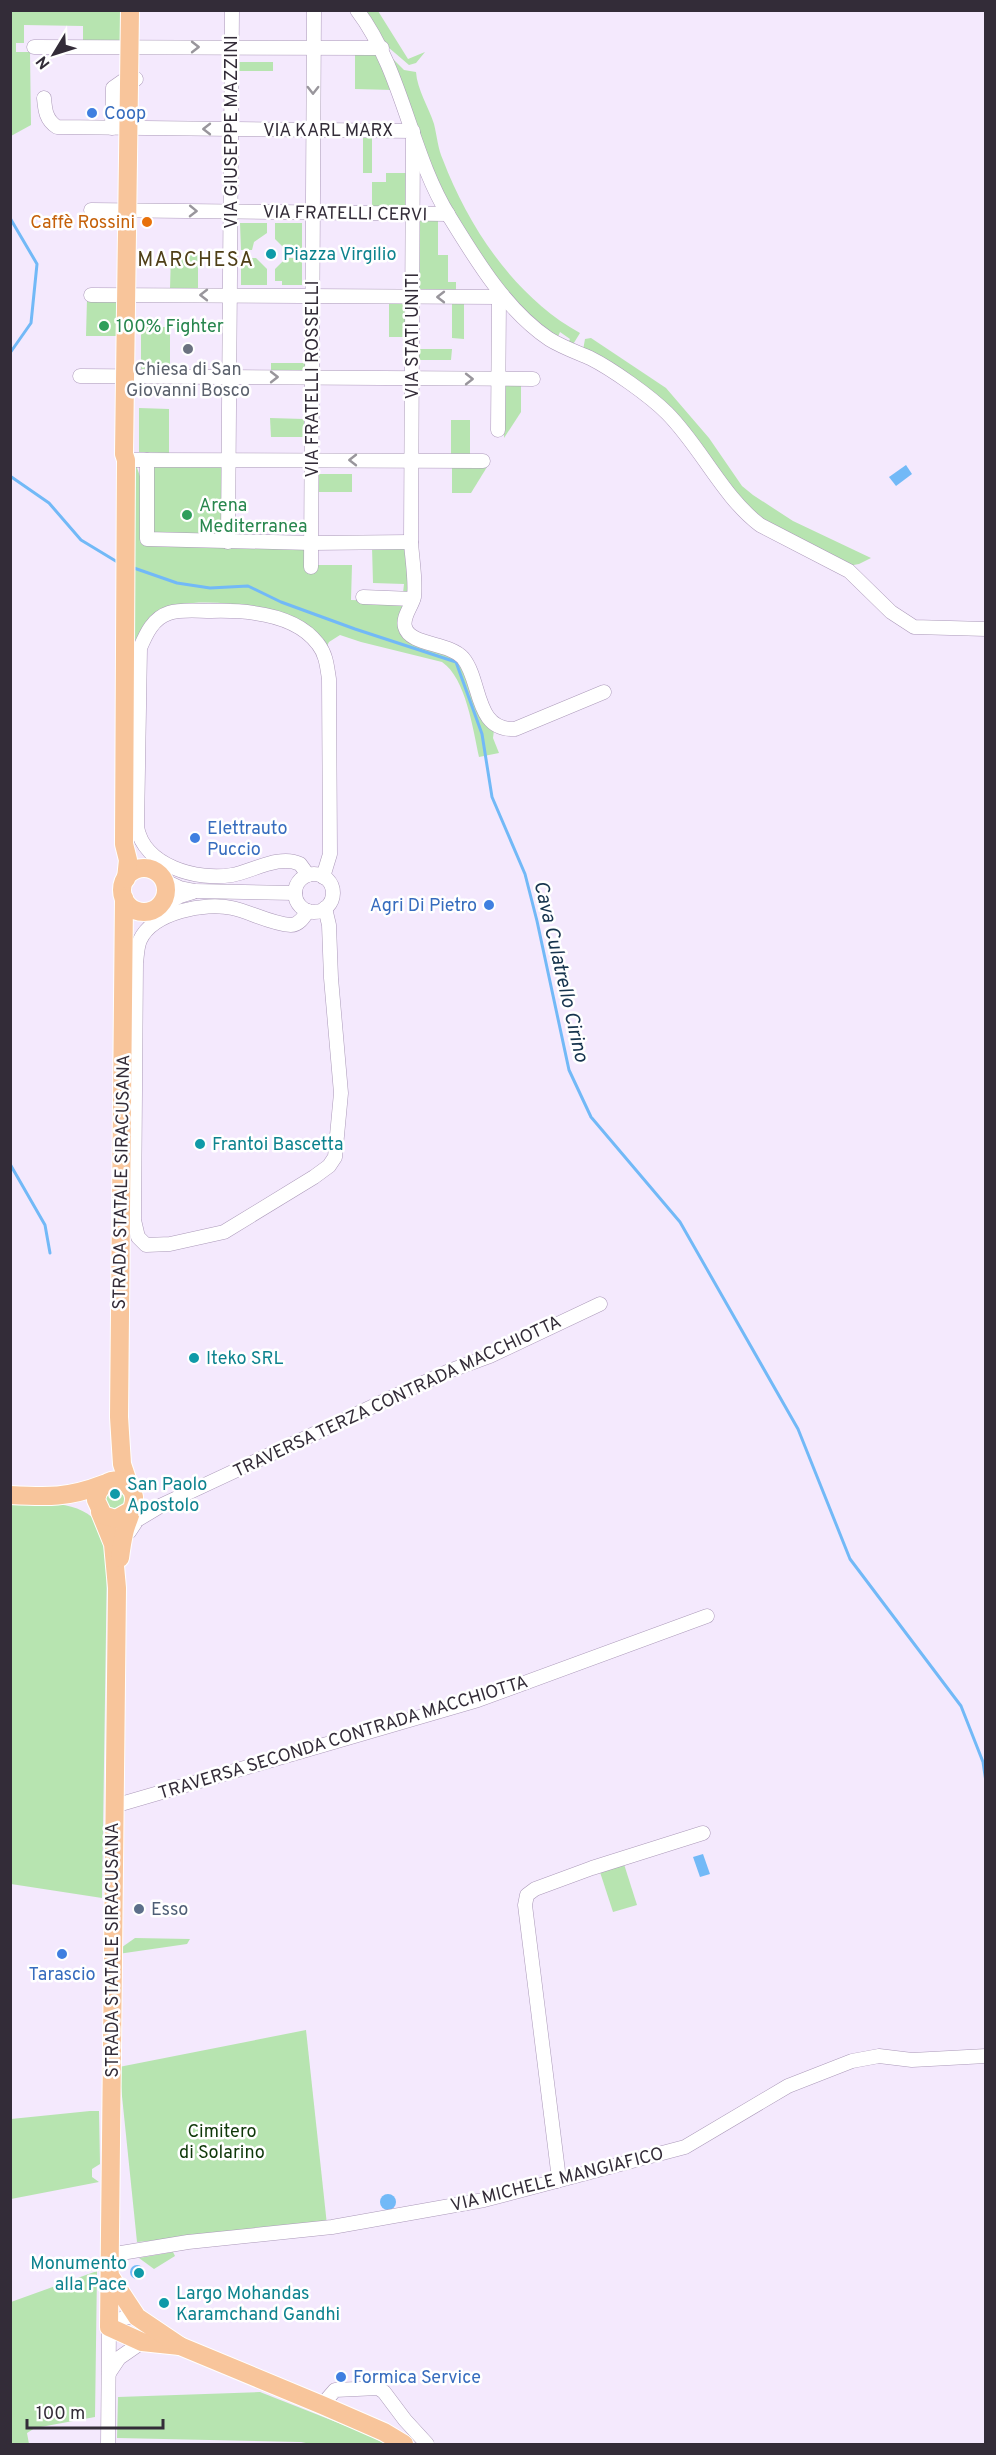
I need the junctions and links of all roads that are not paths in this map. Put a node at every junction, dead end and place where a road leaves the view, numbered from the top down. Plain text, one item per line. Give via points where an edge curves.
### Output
1 (130, 10) edge
2 (137, 10) edge
3 (232, 10) edge
4 (314, 10) edge
5 (357, 10) edge
6 (34, 47) dead end
7 (134, 47) junction
8 (232, 47) junction
9 (314, 48) junction
10 (382, 48) junction
11 (44, 98) dead end
12 (125, 129) junction
13 (231, 129) junction
14 (313, 130) junction
15 (413, 131) junction
16 (91, 210) dead end
17 (131, 210) junction
18 (231, 212) junction
19 (313, 213) junction
20 (412, 214) junction
21 (448, 214) junction
22 (91, 295) dead end
23 (130, 295) junction
24 (230, 295) junction
25 (312, 296) junction
26 (501, 296) junction
27 (412, 297) junction
28 (80, 376) dead end
29 (128, 376) junction
30 (229, 377) junction
31 (312, 378) junction
32 (412, 378) junction
33 (499, 379) junction
34 (533, 379) dead end
35 (498, 430) dead end
36 (126, 460) junction
37 (147, 460) junction
38 (229, 460) junction
39 (311, 460) junction
40 (412, 460) junction
41 (483, 461) dead end
42 (228, 542) junction
43 (411, 542) junction
44 (311, 543) junction
45 (311, 567) dead end
46 (363, 597) dead end
47 (413, 598) junction
48 (986, 629) edge
49 (604, 692) dead end
50 (125, 829) junction
51 (308, 875) junction
52 (158, 876) junction
53 (323, 877) junction
54 (126, 879) junction
55 (195, 891) junction
56 (295, 893) junction
57 (124, 898) junction
58 (325, 908) junction
59 (151, 910) junction
60 (308, 911) junction
61 (123, 946) junction
62 (600, 1304) dead end
63 (119, 1417) junction
64 (102, 1485) junction
65 (10, 1496) edge
66 (54, 1497) junction
67 (162, 1504) junction
68 (121, 1510) junction
69 (117, 1574) junction
70 (706, 1616) dead end
71 (114, 1806) junction
72 (703, 1833) dead end
73 (986, 2056) edge
74 (557, 2181) junction
75 (109, 2255) junction
76 (110, 2276) junction
77 (137, 2317) junction
78 (109, 2327) junction
79 (141, 2342) junction
80 (180, 2346) junction
81 (109, 2373) junction
82 (322, 2405) junction
83 (108, 2445) edge
84 (404, 2445) edge
85 (428, 2445) edge

1 - 7 main road
2 - 7 main road
3 - 8 street, VIA GIUSEPPE MAZZINI
4 - 9 street, VIA FRATELLI ROSSELLI
5 - 10 street
6 - 7 street
7 -> 8 street
7 - 12 main road
8 - 9 street
8 - 13 street, VIA GIUSEPPE MAZZINI
9 - 10 street
9 -> 14 street, VIA FRATELLI ROSSELLI
10 - 15 street
11 - 12 street, VIA KARL MARX via 46,113 57,127
13 -> 12 street, VIA KARL MARX
12 - 17 main road
13 - 14 street, VIA KARL MARX
13 - 18 street, VIA GIUSEPPE MAZZINI
14 - 15 street, VIA KARL MARX
14 - 19 street, VIA FRATELLI ROSSELLI
15 - 20 street, VIA STATI UNITI
15 - 21 street
16 - 17 street, VIA FRATELLI CERVI
17 -> 18 street, VIA FRATELLI CERVI
17 - 23 main road
18 - 19 street, VIA FRATELLI CERVI
18 - 24 street, VIA GIUSEPPE MAZZINI
19 - 20 street, VIA FRATELLI CERVI
19 - 25 street, VIA FRATELLI ROSSELLI
20 - 21 street, VIA FRATELLI CERVI
20 - 27 street, VIA STATI UNITI
21 - 26 street
22 - 23 street
24 -> 23 street
23 - 29 main road
24 - 25 street
24 - 30 street, VIA GIUSEPPE MAZZINI
25 - 27 street
25 - 31 street, VIA FRATELLI ROSSELLI
26 -> 27 street
26 - 33 street
26 - 48 street via 536,330 600,364 666,412 748,516 760,525 849,571 891,612 914,627
27 - 32 street, VIA STATI UNITI
28 - 29 street
29 - 30 street
29 - 36 main road
30 -> 31 street
30 - 38 street, VIA GIUSEPPE MAZZINI
31 - 32 street
31 - 39 street, VIA FRATELLI ROSSELLI
32 -> 33 street
32 - 40 street, VIA STATI UNITI
33 - 34 street
33 - 35 street
36 - 37 street
36 - 50 main road
37 - 38 street
37 - 42 street via 147,538
38 - 39 street
38 - 42 street, VIA GIUSEPPE MAZZINI
40 -> 39 street
39 - 44 street, VIA FRATELLI ROSSELLI
40 - 41 street
40 - 43 street, VIA STATI UNITI
42 - 44 street
43 - 44 street
43 - 47 street, VIA STATI UNITI
44 - 45 street, VIA FRATELLI ROSSELLI
46 - 47 street
47 - 49 street, VIA STATI UNITI via 405,629 414,638 461,656 470,670 483,711 501,728 515,729
50 - 52 main road via 136,855
50 - 54 main road
51 - 53 street
51 - 53 street via 300,864 285,860 233,875 202,875 155,857 139,838 140,648 151,626 169,613 255,612 293,624 319,645 326,658 329,679 330,854
51 - 56 street via 301,879
52 - 54 main road via 141,869
52 - 55 street
52 - 59 main road via 165,886 164,899
53 - 58 street via 333,892
54 - 57 main road
55 - 56 street
55 - 59 street
56 - 60 street via 299,904
57 - 59 main road via 132,909
57 - 61 main road, STRADA STATALE SIRACUSANA
58 - 60 street
58 - 60 street via 341,1093 335,1157 314,1177 224,1232 146,1245 138,1237 134,1220 136,963 140,940 166,918 192,908 231,908 291,925 302,920
59 - 61 main road via 132,924
61 - 63 main road, STRADA STATALE SIRACUSANA
62 - 67 street, TRAVERSA TERZA CONTRADA MACCHIOTTA
63 - 64 main road
63 - 68 main road
64 - 66 main road via 76,1495
64 - 68 main road via 96,1500
64 - 68 main road via 118,1481
65 - 66 main road
66 - 68 main road
67 - 68 street, TRAVERSA TERZA CONTRADA MACCHIOTTA
67 - 68 street
68 - 69 main road via 122,1547
68 - 69 main road via 113,1544
69 - 71 main road, STRADA STATALE SIRACUSANA
70 - 71 street, TRAVERSA SECONDA CONTRADA MACCHIOTTA via 478,1700
71 - 75 main road, STRADA STATALE SIRACUSANA
72 - 74 street via 592,1868 527,1895 525,1905
73 - 74 street, VIA MICHELE MANGIAFICO via 912,2060 879,2056 852,2061 780,2090 685,2147
74 - 75 street, VIA MICHELE MANGIAFICO via 395,2217
75 - 76 main road, STRADA STATALE SIRACUSANA
76 - 77 main road
76 - 78 main road, STRADA STATALE SIRACUSANA
77 - 78 street via 125,2317
77 - 80 main road
78 - 79 main road
78 - 81 street
79 - 80 main road
79 - 81 street via 119,2358
80 - 82 main road
81 - 83 street
82 - 84 main road
82 - 85 street via 335,2390 378,2388

